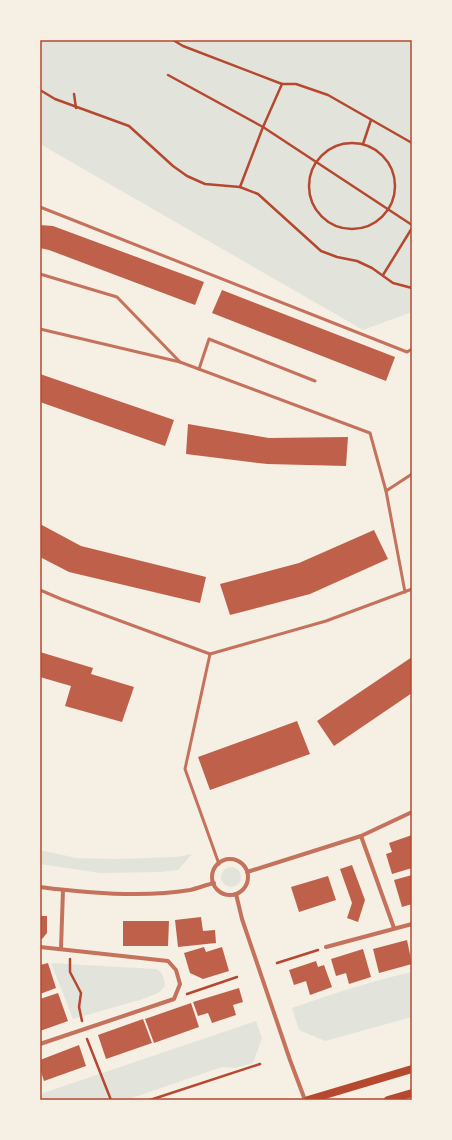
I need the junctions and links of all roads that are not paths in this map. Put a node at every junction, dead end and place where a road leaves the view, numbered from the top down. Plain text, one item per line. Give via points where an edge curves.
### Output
1 (40, 207) edge
2 (40, 274) edge
3 (40, 330) edge
4 (412, 349) edge
5 (180, 362) junction
6 (199, 369) junction
7 (315, 381) dead end
8 (412, 474) edge
9 (386, 491) junction
10 (412, 589) edge
11 (40, 590) edge
12 (405, 592) junction
13 (210, 654) junction
14 (412, 812) edge
15 (361, 836) junction
16 (219, 864) junction
17 (248, 872) junction
18 (214, 882) junction
19 (40, 887) edge
20 (64, 890) junction
21 (236, 894) junction
22 (412, 924) edge
23 (394, 928) junction
24 (40, 946) edge
25 (61, 948) junction
26 (326, 948) road end
27 (40, 1044) edge
28 (412, 1069) edge
29 (412, 1093) edge
30 (305, 1100) edge
31 (308, 1100) edge
32 (388, 1100) edge

1 - 4 lane via 406,352
2 - 5 lane via 118,297
3 - 5 lane
5 - 6 lane
6 - 7 lane via 209,339
6 - 9 lane via 370,433
8 - 9 lane
9 - 12 lane
10 - 12 lane
11 - 13 lane
12 - 13 lane via 326,621
13 - 16 lane via 185,769
14 - 15 street
15 - 17 street
15 - 23 street
16 - 17 street via 225,860 232,860 239,862
16 - 18 street via 213,876
17 - 21 street via 246,886
18 - 20 street via 191,890 154,893
18 - 21 street via 222,893
19 - 20 street
20 - 25 street
21 - 30 street via 242,919
22 - 23 street
23 - 26 street
24 - 25 street
25 - 27 street via 168,961 176,970 180,984 174,999
28 - 31 main road
29 - 32 main road

